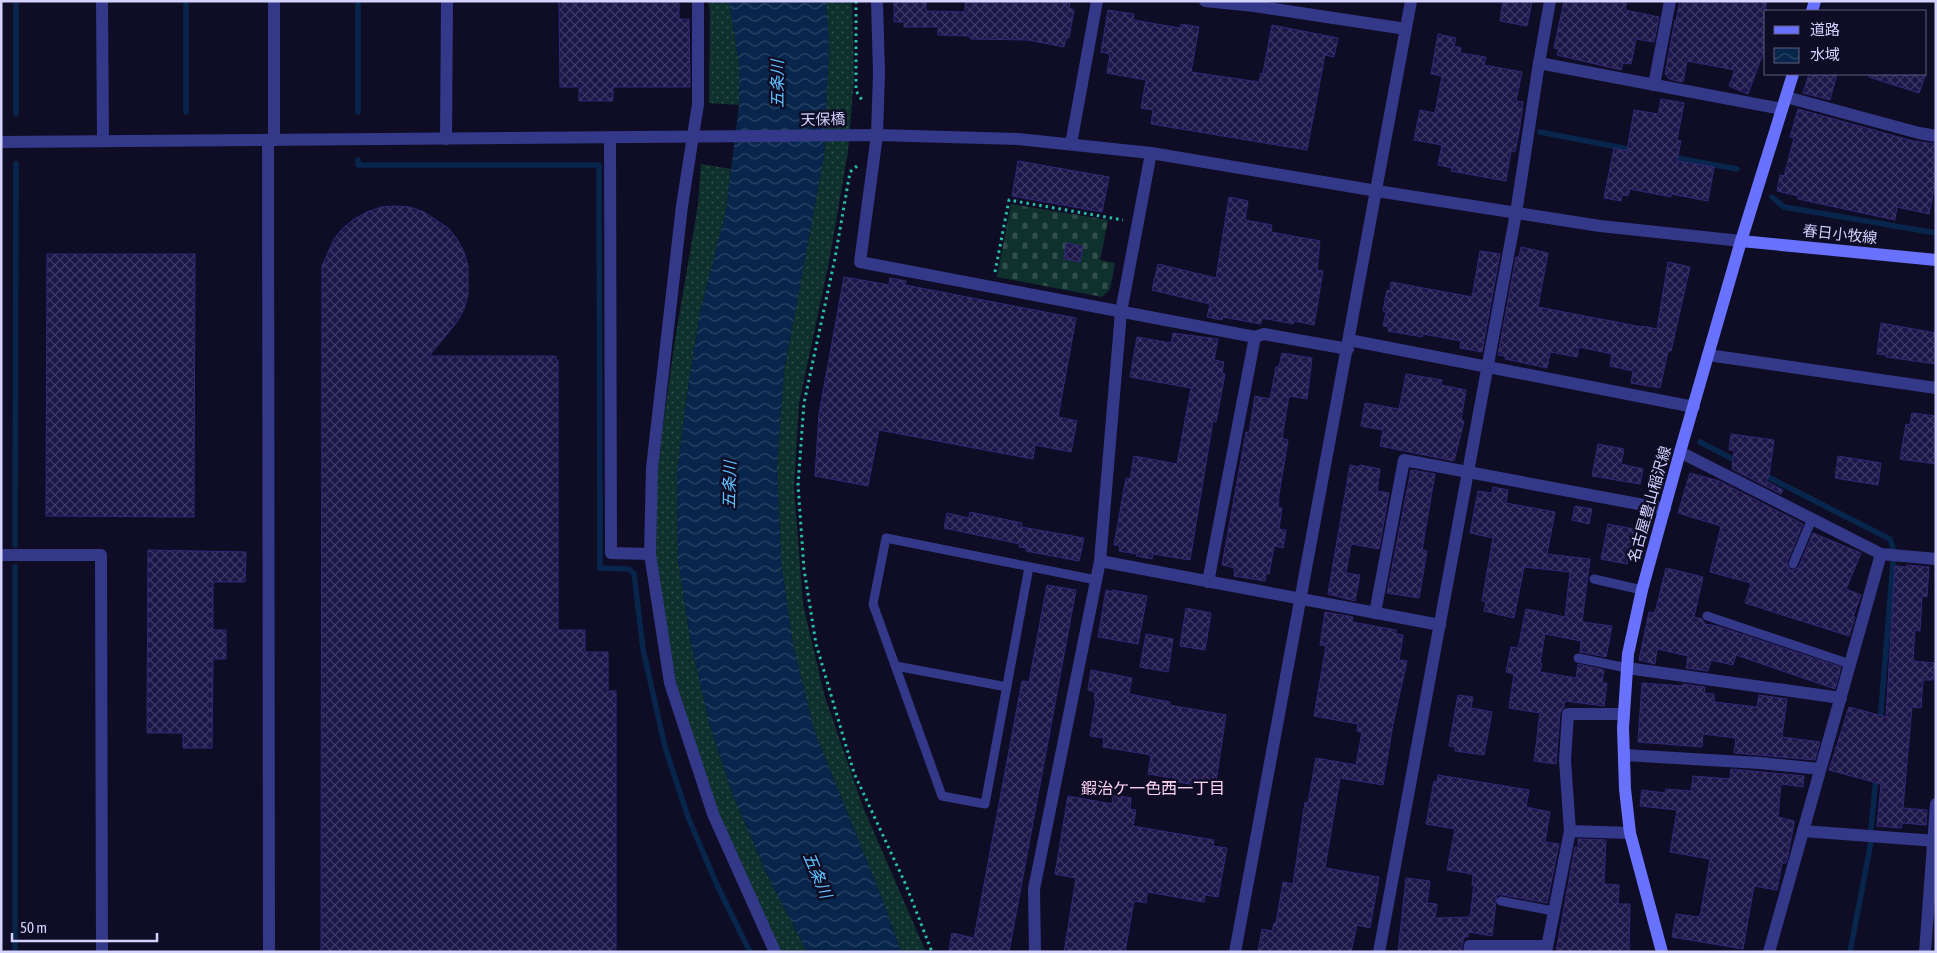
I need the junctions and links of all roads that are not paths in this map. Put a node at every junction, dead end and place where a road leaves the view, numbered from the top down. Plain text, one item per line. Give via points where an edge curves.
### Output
1 (102, 1) edge
2 (274, 1) edge
3 (447, 1) edge
4 (698, 1) edge
5 (877, 1) edge
6 (1096, 1) edge
7 (1205, 1) edge
8 (1411, 1) edge
9 (1550, 1) edge
10 (1670, 1) edge
11 (1406, 29) junction
12 (1538, 63) junction
13 (1793, 75) edge
14 (1654, 84) junction
15 (1784, 103) junction
16 (877, 135) junction
17 (1936, 136) edge
18 (698, 137) junction
19 (610, 138) junction
20 (446, 139) junction
21 (271, 140) junction
22 (102, 141) junction
23 (1, 142) edge
24 (1071, 144) junction
25 (1151, 153) junction
26 (1377, 191) junction
27 (1516, 213) junction
28 (1741, 241) junction
29 (1936, 260) edge
30 (1121, 312) junction
31 (1255, 337) junction
32 (1348, 345) junction
33 (1708, 355) junction
34 (1488, 367) junction
35 (1936, 388) edge
36 (1694, 406) junction
37 (1680, 452) junction
38 (1468, 472) junction
39 (1664, 509) junction
40 (1812, 519) junction
41 (650, 554) junction
42 (1881, 554) junction
43 (1, 555) edge
44 (1936, 559) edge
45 (1100, 561) junction
46 (1794, 564) dead end
47 (1029, 567) junction
48 (1594, 579) dead end
49 (1096, 580) junction
50 (1208, 582) junction
51 (1642, 590) junction
52 (1301, 599) junction
53 (1375, 613) junction
54 (1706, 616) dead end
55 (1440, 625) junction
56 (1578, 658) dead end
57 (1850, 664) junction
58 (896, 666) junction
59 (1627, 668) junction
60 (1007, 687) junction
61 (1841, 698) junction
62 (1624, 714) junction
63 (1624, 755) junction
64 (1820, 769) junction
65 (1936, 804) edge
66 (1570, 831) junction
67 (1803, 831) junction
68 (1630, 833) junction
69 (1934, 841) edge
70 (1501, 901) dead end
71 (1553, 911) junction
72 (1546, 949) edge
73 (102, 952) edge
74 (269, 952) edge
75 (775, 952) edge
76 (1035, 952) edge
77 (1235, 952) edge
78 (1379, 952) edge
79 (1469, 952) edge
80 (1662, 952) edge
81 (1769, 952) edge
82 (1925, 952) edge

1 - 22 street
2 - 21 street
3 - 20 street
4 - 18 street
5 - 16 street
6 - 24 street
7 - 11 street
8 - 11 street
9 - 12 street
10 - 14 street
11 - 26 street
12 - 14 street
12 - 27 street
13 - 15 main road, 名古屋豊山稲沢線
14 - 15 street
15 - 17 street
15 - 28 main road, 名古屋豊山稲沢線
16 - 18 street, 天保橋
16 - 24 street, 天保橋 via 1008,138
16 - 30 street via 860,262
18 - 19 street, 天保橋
18 - 41 street via 682,206 652,468
19 - 20 street, 天保橋
19 - 41 street via 611,553
20 - 21 street, 天保橋
21 - 22 street, 天保橋
21 - 74 street
22 - 23 street, 天保橋
24 - 25 street, 天保橋
25 - 26 street, 天保橋
25 - 30 street
26 - 27 street, 天保橋
26 - 32 street
27 - 28 street, 天保橋 via 1600,226
27 - 34 street
28 - 29 main road, 春日小牧線
28 - 33 main road, 名古屋豊山稲沢線
30 - 31 street
30 - 45 street
31 - 32 street via 1264,334
31 - 50 street
32 - 34 street
32 - 52 street
33 - 35 street
33 - 36 main road, 名古屋豊山稲沢線
34 - 36 street
34 - 38 street
36 - 37 main road, 名古屋豊山稲沢線
37 - 39 main road, 名古屋豊山稲沢線
37 - 40 street
38 - 39 street
38 - 53 street via 1404,460
38 - 55 street
39 - 51 main road, 名古屋豊山稲沢線
40 - 42 street
40 - 46 lane
41 - 75 street via 670,683 713,814
42 - 44 street
42 - 57 street
43 - 73 street via 101,556
45 - 49 street
45 - 50 street
47 - 49 lane
47 - 58 lane via 886,538 873,604
47 - 60 lane
48 - 51 lane
49 - 76 street via 1034,889
50 - 52 street
51 - 59 main road, 名古屋豊山稲沢線
52 - 53 street
52 - 77 street
53 - 55 street
54 - 57 lane
55 - 78 street
56 - 59 lane
57 - 61 street
58 - 60 lane
58 - 60 lane via 942,796 985,804
59 - 61 street
59 - 62 main road, 名古屋豊山稲沢線
61 - 64 street
62 - 63 main road, 名古屋豊山稲沢線
62 - 66 street via 1568,714 1565,760
63 - 64 street
63 - 68 main road, 名古屋豊山稲沢線
64 - 67 street
65 - 69 street
66 - 68 street
66 - 71 street
67 - 69 street
67 - 81 street
68 - 80 main road, 名古屋豊山稲沢線
69 - 82 street
70 - 71 lane
71 - 72 street
72 - 79 street via 1470,946

